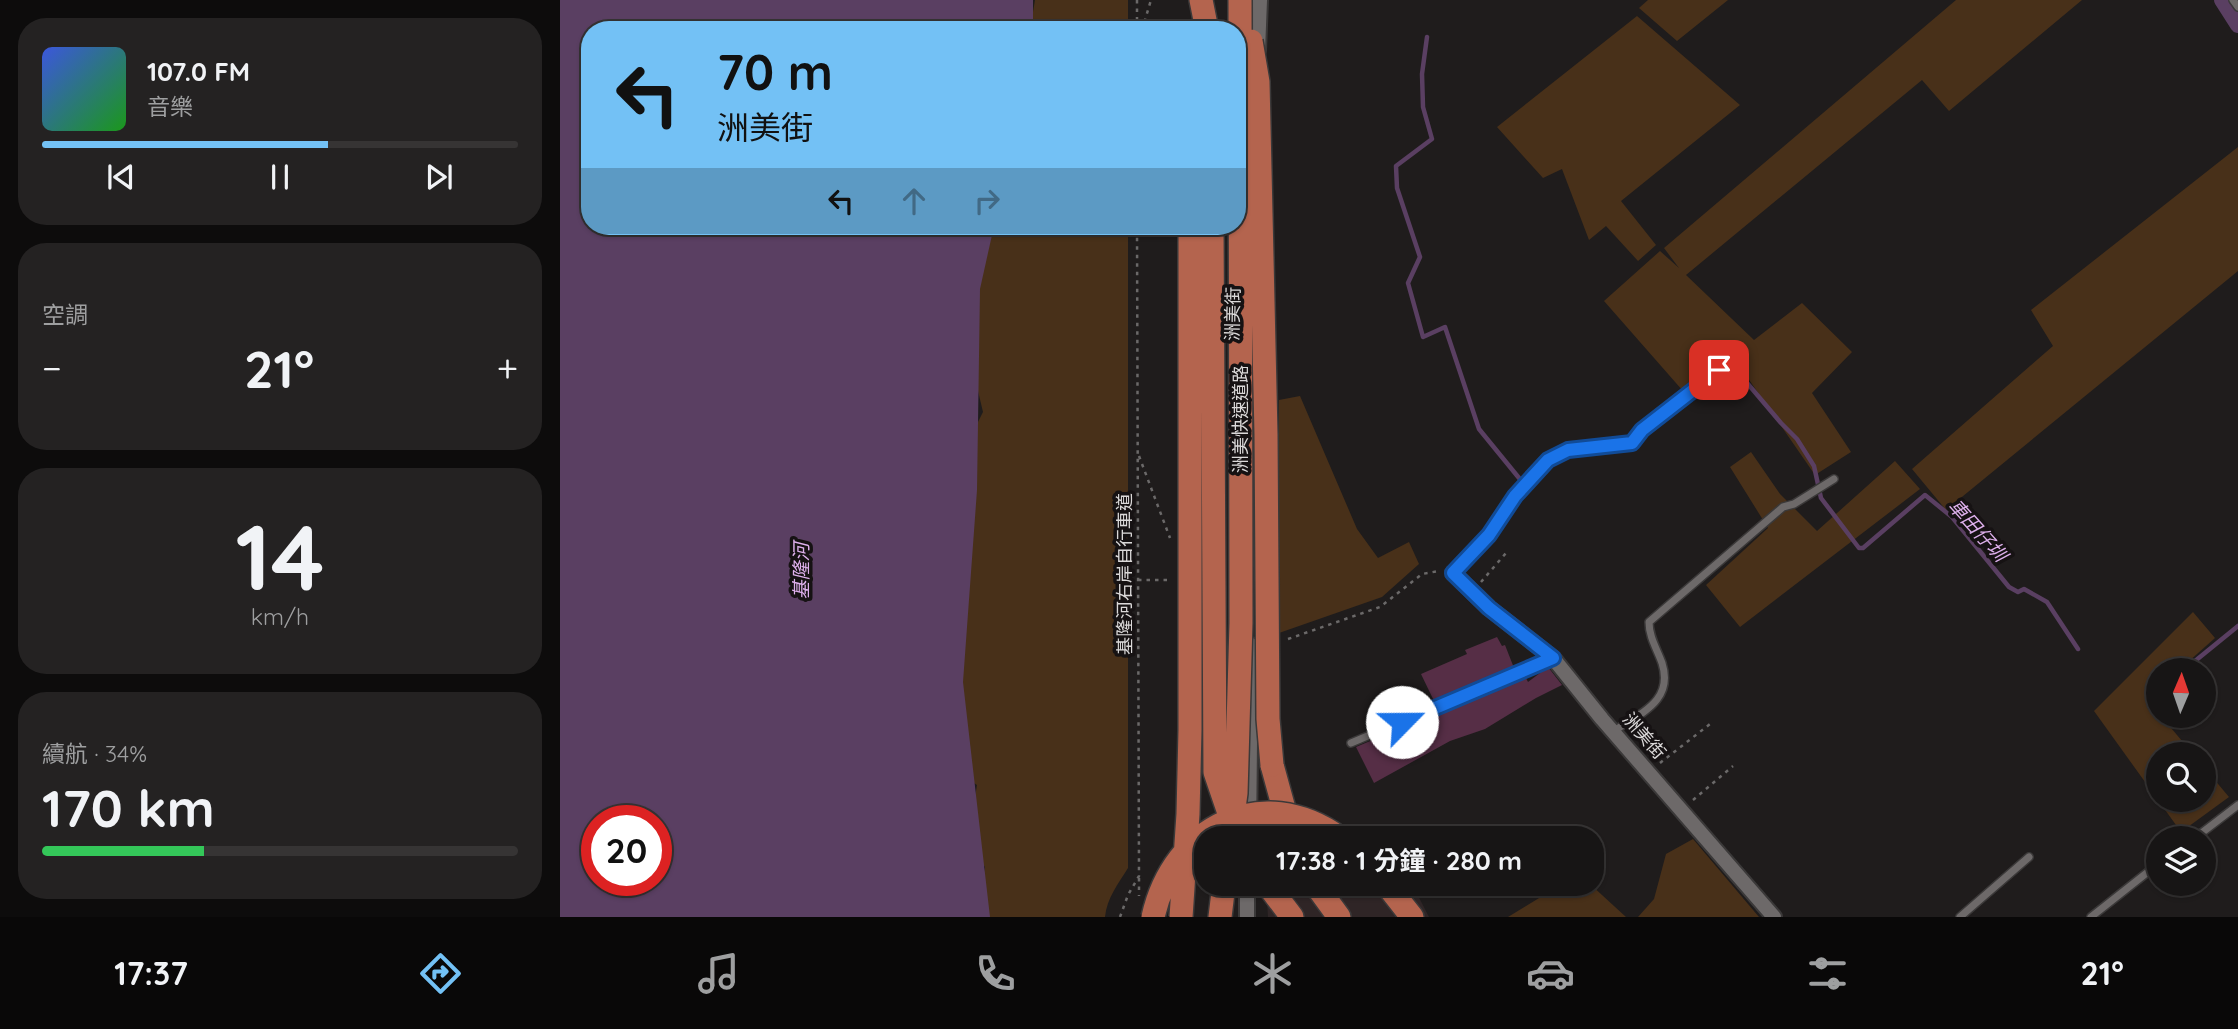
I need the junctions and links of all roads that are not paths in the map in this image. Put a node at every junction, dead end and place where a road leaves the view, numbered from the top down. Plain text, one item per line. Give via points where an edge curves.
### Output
1 (1192, 0) edge
2 (1201, 0) edge
3 (1242, 0) edge
4 (1260, 0) edge
5 (2233, 0) edge
6 (2238, 7) edge
7 (1191, 21) edge
8 (1205, 21) edge
9 (1242, 21) edge
10 (1190, 235) edge
11 (1212, 235) edge
12 (1242, 235) edge
13 (1719, 370) dead end
14 (1834, 479) dead end
15 (1453, 573) joint
16 (1553, 658) junction
17 (1614, 731) junction
18 (1351, 743) dead end
19 (2238, 805) edge
20 (1217, 826) edge
21 (1232, 826) edge
22 (1234, 826) edge
23 (1249, 826) edge
24 (1289, 826) edge
25 (1318, 826) edge
26 (2211, 826) edge
27 (1194, 841) edge
28 (2029, 857) dead end
29 (2146, 873) edge
30 (1223, 896) edge
31 (1247, 896) edge
32 (1275, 896) edge
33 (1324, 896) edge
34 (1395, 896) edge
35 (1153, 917) edge
36 (1181, 917) edge
37 (1220, 917) edge
38 (1247, 917) edge
39 (1292, 917) edge
40 (1339, 917) edge
41 (1412, 917) edge
42 (1774, 917) edge
43 (1960, 917) edge
44 (2091, 917) edge

1 - 7 highway
2 - 8 highway
3 - 9 highway, 洲美快速道路, bridge
3 - 24 highway, bridge via 1258,82 1268,719 1272,765
4 - 23 street, 洲美街 via 1251,382
5 - 6 lane
10 - 36 highway, bridge via 1190,730
11 - 22 highway, bridge via 1215,772
12 - 21 highway, 洲美快速道路, bridge via 1241,624
13 - 15 lane via 1642,430 1632,443 1568,450 1548,460
14 - 17 lane via 1783,507 1649,622 1665,683 1659,699
15 - 16 street, 洲美街
16 - 17 street, 洲美街
16 - 18 lane
17 - 42 street, 洲美街
19 - 26 lane
20 - 25 highway, bridge via 1270,812 1304,818
27 - 35 highway, bridge via 1173,866
28 - 43 lane
29 - 44 lane
30 - 37 highway
31 - 38 street
32 - 39 highway
33 - 40 highway
34 - 41 highway

